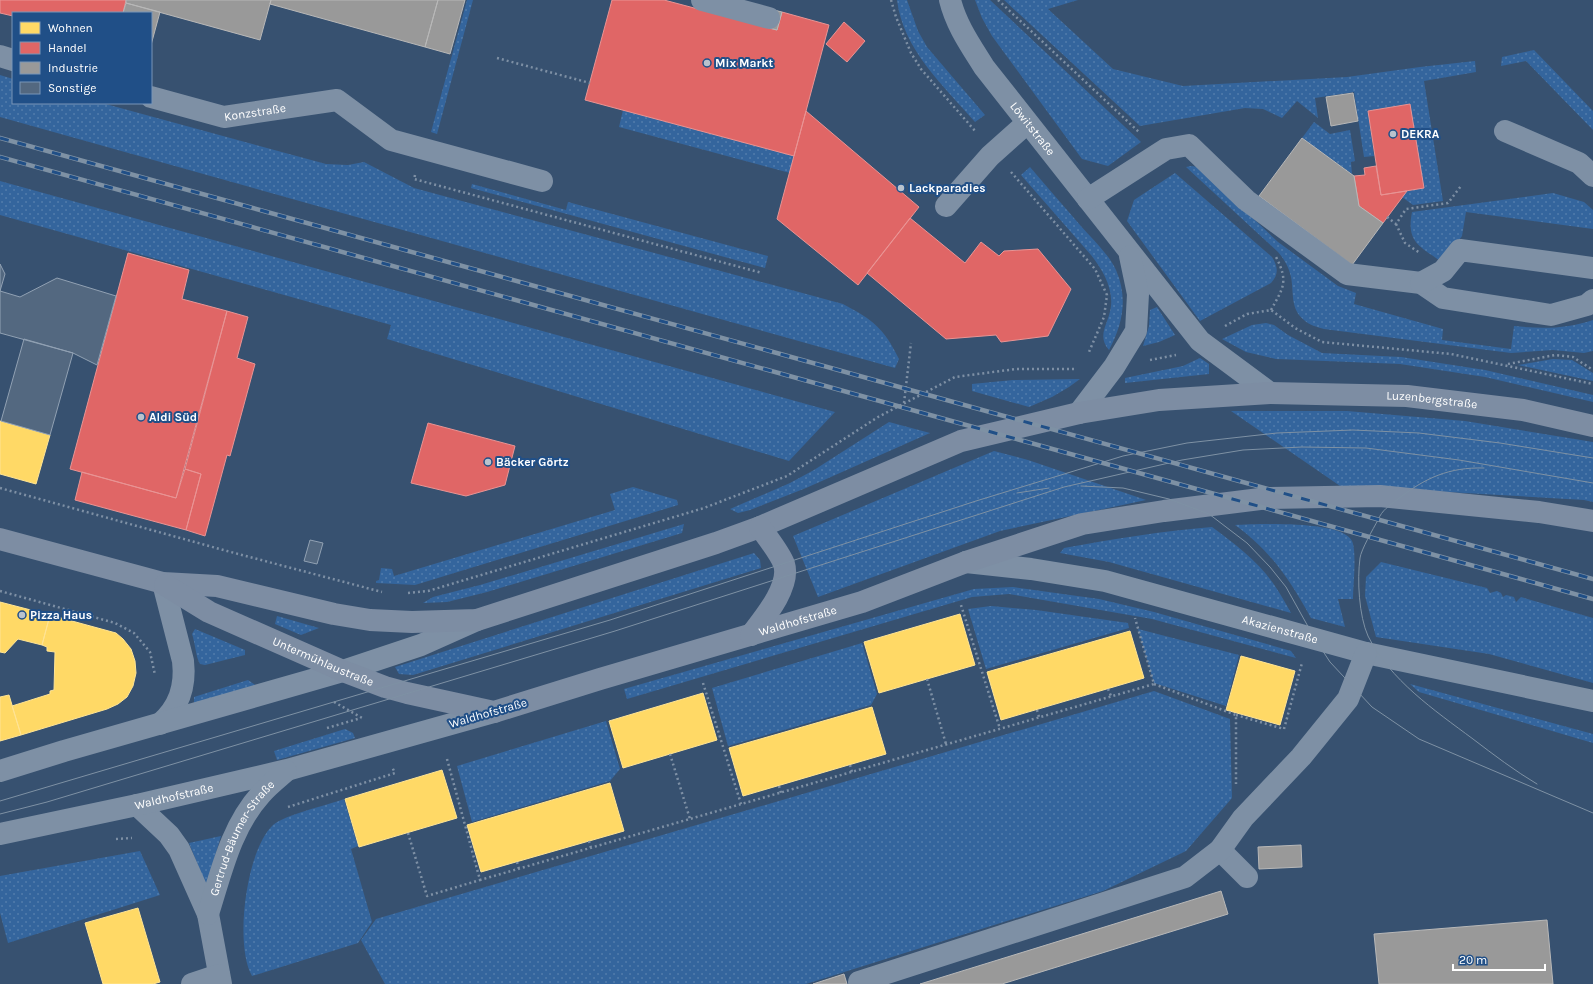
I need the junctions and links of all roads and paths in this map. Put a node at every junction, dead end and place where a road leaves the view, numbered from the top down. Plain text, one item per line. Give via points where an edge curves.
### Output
1 (702, 0) edge
2 (891, 0) edge
3 (950, 0) edge
4 (769, 18) dead end
5 (0, 56) edge
6 (497, 58) dead end
7 (12, 60) edge
8 (590, 83) dead end
9 (152, 97) edge
10 (1027, 123) junction
11 (1505, 131) dead end
12 (422, 149) junction
13 (994, 152) junction
14 (1593, 176) edge
15 (542, 181) dead end
16 (1461, 186) dead end
17 (1088, 199) junction
18 (946, 206) dead end
19 (1387, 217) dead end
20 (1396, 224) junction
21 (1128, 251) junction
22 (1593, 268) edge
23 (1443, 271) junction
24 (762, 273) dead end
25 (1421, 283) junction
26 (1593, 300) edge
27 (911, 343) dead end
28 (1088, 354) dead end
29 (1593, 369) edge
30 (1593, 384) edge
31 (1270, 393) junction
32 (904, 403) dead end
33 (1079, 413) junction
34 (1593, 426) edge
35 (0, 488) edge
36 (1593, 521) edge
37 (760, 527) junction
38 (0, 539) edge
39 (966, 562) junction
40 (163, 583) junction
41 (0, 591) edge
42 (386, 593) dead end
43 (961, 605) dead end
44 (1135, 618) dead end
45 (478, 620) junction
46 (751, 635) junction
47 (1366, 653) junction
48 (1302, 662) dead end
49 (343, 671) junction
50 (155, 678) dead end
51 (927, 679) dead end
52 (703, 683) dead end
53 (1154, 684) junction
54 (292, 686) junction
55 (1108, 689) dead end
56 (1111, 696) junction
57 (1287, 698) dead end
58 (1292, 699) junction
59 (1593, 701) edge
60 (1036, 710) dead end
61 (494, 712) junction
62 (1236, 715) junction
63 (1039, 717) junction
64 (362, 718) junction
65 (160, 724) junction
66 (327, 728) dead end
67 (1000, 729) junction
68 (380, 744) junction
69 (946, 744) junction
70 (670, 754) dead end
71 (447, 759) dead end
72 (850, 765) dead end
73 (287, 770) junction
74 (0, 771) edge
75 (852, 772) junction
76 (395, 773) dead end
77 (779, 786) dead end
78 (781, 793) junction
79 (741, 804) junction
80 (137, 805) junction
81 (1243, 818) junction
82 (690, 819) junction
83 (408, 833) dead end
84 (0, 834) edge
85 (589, 841) dead end
86 (591, 848) junction
87 (1220, 850) junction
88 (517, 862) dead end
89 (519, 869) junction
90 (1247, 877) dead end
91 (480, 880) junction
92 (208, 914) junction
93 (220, 980) edge
94 (859, 982) dead end
95 (192, 984) edge

1 - 4 street
2 - 13 path via 910,53
3 - 10 street, Löwitstraße via 972,49
5 - 7 street
6 - 8 path
9 - 12 street, Konzstraße via 224,118 337,100 391,140
10 - 13 street
10 - 17 street, Löwitstraße
11 - 14 street via 1579,163
12 - 15 street
12 - 24 path via 414,180
13 - 18 street
13 - 28 path via 1096,269 1107,295 1104,317
16 - 20 path via 1448,203 1406,209
17 - 21 street, Löwitstraße
17 - 25 street via 1166,149 1188,145 1246,200 1347,274
19 - 20 path
20 - 23 path via 1405,242
21 - 31 street, Löwitstraße via 1200,341
21 - 33 street, Löwitstraße via 1138,294 1136,331 1114,367
22 - 23 street via 1460,250
23 - 25 street
25 - 26 street via 1443,298 1551,315 1587,305
27 - 32 path
29 - 30 path via 1573,357 1555,355 1506,365
31 - 33 main road, Luzenbergstraße via 1159,400
31 - 34 main road, Luzenbergstraße via 1407,396 1523,410
33 - 37 main road, Luzenbergstraße via 961,441
35 - 42 path via 227,552
36 - 39 main road, Waldhofstraße via 1539,512 1380,496 1268,498 1082,524
37 - 45 main road
37 - 46 main road via 784,564 786,577 773,606
38 - 40 main road, Untermühlaustraße
39 - 46 main road, Waldhofstraße via 862,602
39 - 47 street, Akazienstraße via 1105,580
40 - 45 main road, Untermühlaustraße via 217,586 370,620
40 - 49 main road, Untermühlaustraße via 209,612
40 - 65 street via 184,674 180,698
41 - 50 path via 115,623 134,633 150,652
43 - 67 path
44 - 53 path
45 - 49 street via 420,645
46 - 61 main road, Waldhofstraße
47 - 59 street, Akazienstraße
47 - 81 street via 1348,699 1301,757
48 - 58 path
49 - 54 street
49 - 61 main road, Untermühlaustraße via 384,687
51 - 69 path
52 - 79 path
53 - 56 path
53 - 62 path
54 - 64 path via 320,695
54 - 65 street
55 - 56 path
56 - 63 path
57 - 58 path
58 - 62 path via 1284,729
60 - 63 path
61 - 68 street, Waldhofstraße
62 - 81 path via 1236,802
63 - 67 path
64 - 66 path
64 - 68 path via 369,721
65 - 74 street
67 - 69 path
68 - 73 street, Waldhofstraße
68 - 76 path
69 - 75 path
70 - 82 path
71 - 91 path
72 - 75 path
73 - 80 street, Waldhofstraße
73 - 92 street, Gertrud-Bäumer-Straße via 261,794 232,839
75 - 78 path
77 - 78 path
78 - 79 path
79 - 82 path
80 - 84 street, Waldhofstraße
80 - 92 street, Gertrud-Bäumer-Straße via 169,835 179,849
81 - 87 street
82 - 86 path
83 - 91 path via 427,896
85 - 86 path
86 - 89 path
87 - 90 street
87 - 94 street via 1185,877
88 - 89 path
89 - 91 path
92 - 93 street, Gertrud-Bäumer-Straße
93 - 95 street

